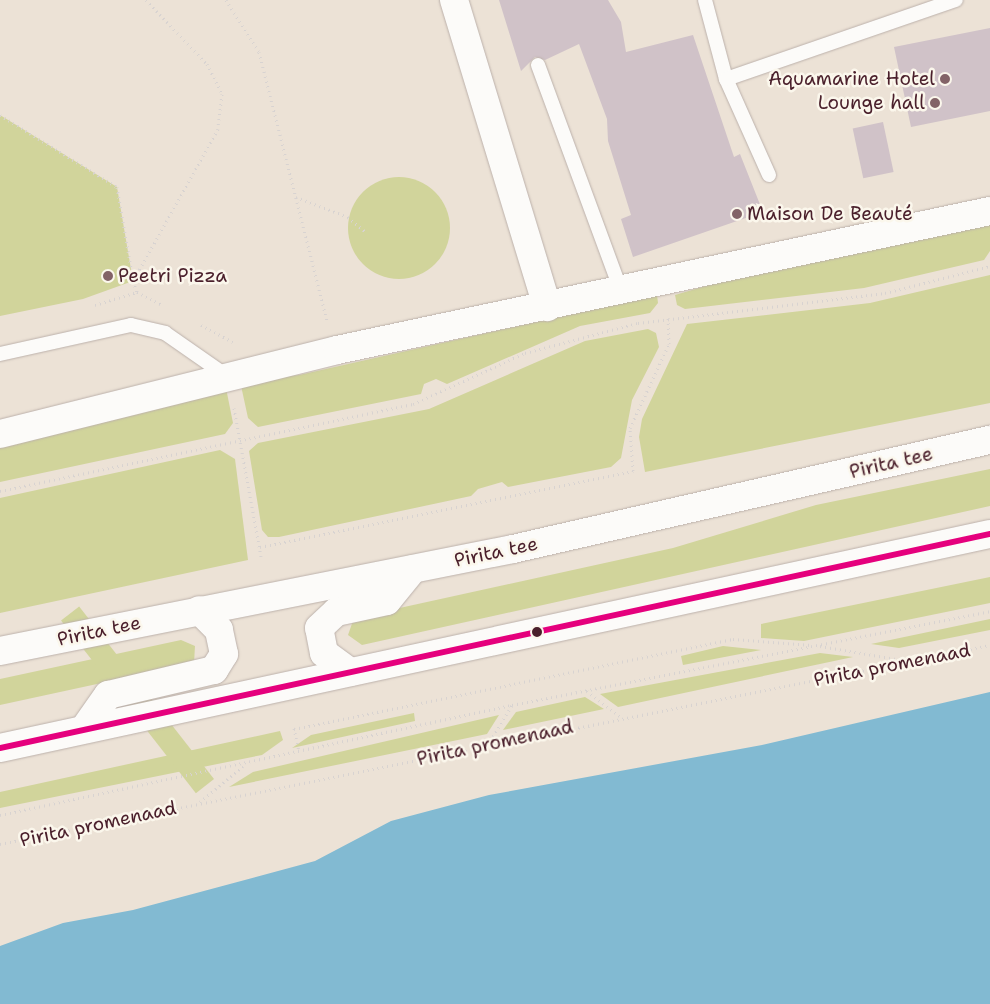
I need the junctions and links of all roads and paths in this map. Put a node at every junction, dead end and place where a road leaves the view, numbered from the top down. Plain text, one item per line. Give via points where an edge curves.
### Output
1 (146, 0) edge
2 (226, 0) edge
3 (454, 0) edge
4 (705, 0) edge
5 (956, 0) edge
6 (538, 65) dead end
7 (726, 79) junction
8 (0, 115) edge
9 (769, 175) dead end
10 (296, 197) junction
11 (990, 211) edge
12 (366, 232) dead end
13 (990, 266) edge
14 (658, 278) junction
15 (133, 281) junction
16 (620, 288) junction
17 (547, 307) junction
18 (170, 309) dead end
19 (668, 318) junction
20 (195, 322) dead end
21 (337, 350) junction
22 (0, 354) edge
23 (228, 378) junction
24 (0, 434) edge
25 (240, 439) junction
26 (990, 440) edge
27 (0, 491) edge
28 (990, 534) edge
29 (260, 547) junction
30 (262, 557) dead end
31 (413, 569) junction
32 (199, 610) junction
33 (990, 611) edge
34 (818, 645) junction
35 (990, 645) edge
36 (0, 651) edge
37 (911, 662) junction
38 (350, 672) junction
39 (586, 690) junction
40 (512, 705) junction
41 (621, 717) junction
42 (84, 729) junction
43 (488, 745) junction
44 (0, 748) edge
45 (299, 751) junction
46 (244, 765) junction
47 (198, 803) junction
48 (0, 815) edge
49 (0, 844) edge

1 - 15 path via 207,64 222,94 223,114
2 - 10 path via 259,52
3 - 17 main road
4 - 7 lane
5 - 7 lane
6 - 16 lane
7 - 9 lane
8 - 15 path via 117,187
10 - 12 path via 348,217
10 - 21 path
11 - 14 main road
13 - 19 path via 885,293
14 - 16 main road
14 - 19 path
15 - 18 path via 137,292
16 - 17 main road
17 - 21 main road
19 - 25 path via 542,348 413,404
19 - 29 path via 669,344 630,428 633,471
20 - 23 path via 236,344
21 - 23 main road
22 - 23 lane via 131,325 165,333
23 - 24 main road
23 - 25 path
25 - 27 path
25 - 29 path
26 - 31 main road, Pirita tee
28 - 38 main road
29 - 30 path
31 - 32 main road, Pirita tee
31 - 38 main road via 387,601 336,612 319,628 324,653
32 - 36 main road, Pirita tee
32 - 42 main road via 218,630 224,654 214,670 108,696
33 - 34 path
34 - 37 path
34 - 39 path
34 - 45 path via 733,638 294,728
35 - 37 path, Pirita promenaad
37 - 41 path, Pirita promenaad
38 - 42 main road
39 - 40 path
39 - 41 path
40 - 43 path
40 - 45 path
41 - 43 path, Pirita promenaad
42 - 44 main road
43 - 47 path, Pirita promenaad
45 - 46 path
46 - 47 path
46 - 48 path
47 - 49 path, Pirita promenaad

